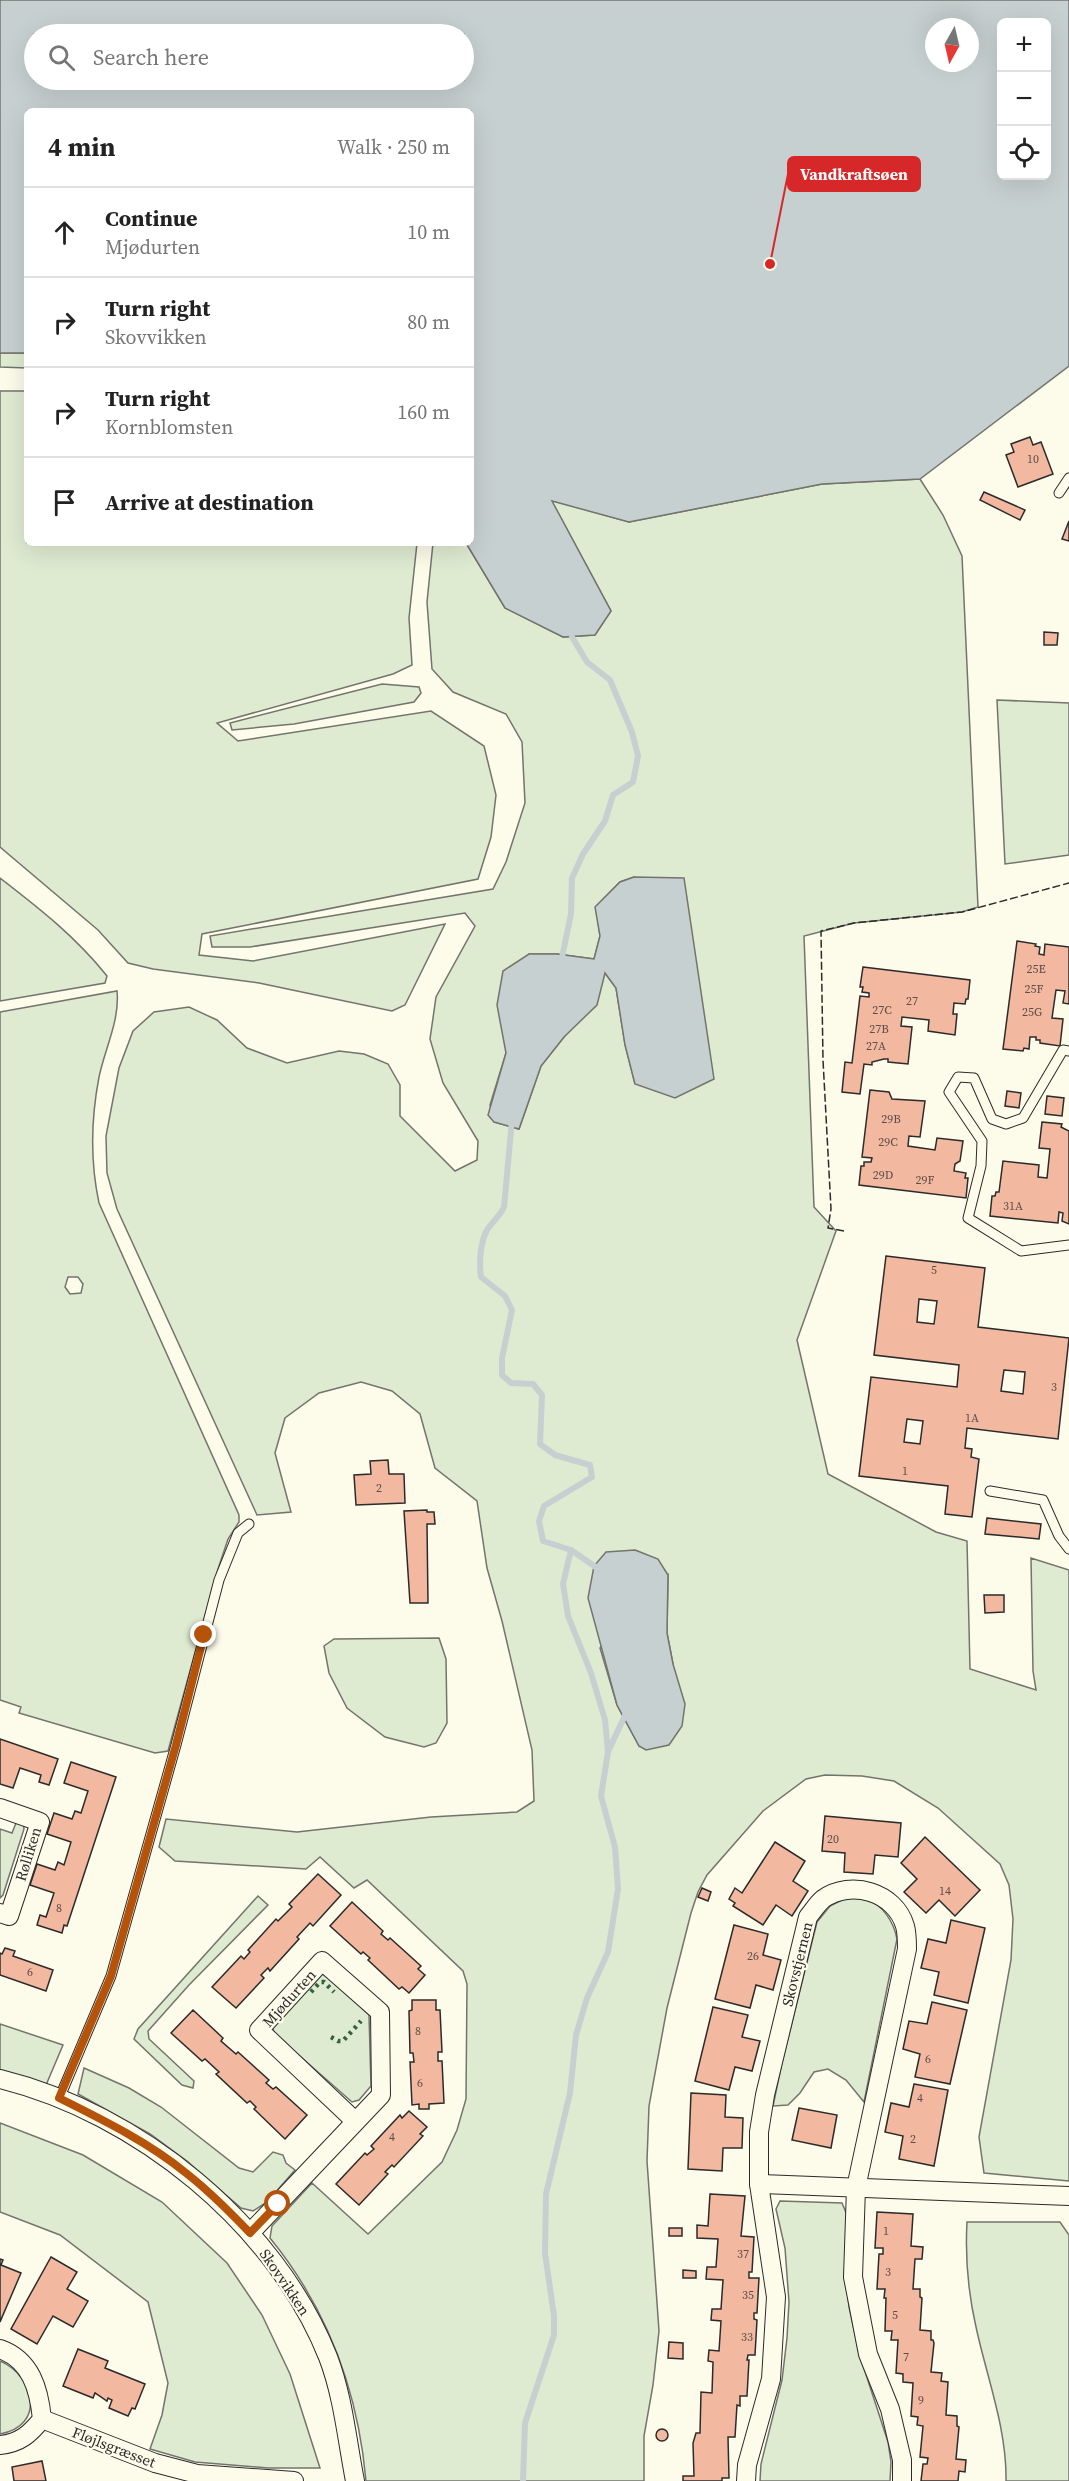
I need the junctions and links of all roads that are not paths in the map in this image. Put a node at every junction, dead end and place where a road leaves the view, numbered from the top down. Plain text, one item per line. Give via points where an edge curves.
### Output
1 (1069, 478) edge
2 (1059, 493) dead end
3 (1069, 1051) edge
4 (1069, 1245) edge
5 (990, 1491) dead end
6 (249, 1524) dead end
7 (1069, 1549) edge
8 (0, 1808) edge
9 (0, 1913) edge
10 (0, 2079) edge
11 (59, 2098) junction
12 (354, 2120) junction
13 (759, 2184) junction
14 (856, 2188) junction
15 (1069, 2196) edge
16 (250, 2233) junction
17 (0, 2349) edge
18 (42, 2419) junction
19 (0, 2445) edge
20 (294, 2481) edge
21 (355, 2481) edge
22 (746, 2481) edge
23 (902, 2481) edge

1 - 2 lane
3 - 4 lane via 1063,1050 1023,1118 1006,1124 992,1119 974,1078 958,1077 949,1092 982,1141 981,1166 968,1218 1021,1251
5 - 7 lane via 1043,1500
6 - 11 lane via 238,1533 219,1580 111,1976
8 - 9 street, Rølliken via 40,1822 9,1916
10 - 11 street, Skovvikken
11 - 16 street, Skovvikken via 164,2156 208,2191
12 - 12 street, Mjødurten via 259,2030 322,1961 380,2012 381,2095
12 - 16 street, Mjødurten
13 - 14 street
13 - 14 street, Skovstjernen via 759,2132 765,2095 808,1917 823,1900 837,1893 861,1890 882,1895 898,1911 905,1926 907,1949
13 - 22 street, Skovstjernen via 776,2297 771,2379
14 - 15 street
14 - 23 street, Skovstjernen via 853,2277 868,2354 890,2409 902,2460
16 - 21 street, Skovvikken via 294,2289 328,2356
17 - 18 street via 29,2370 39,2392
18 - 19 street via 29,2434 12,2444
18 - 20 street, Fløjlsgræsset via 154,2463 198,2474

